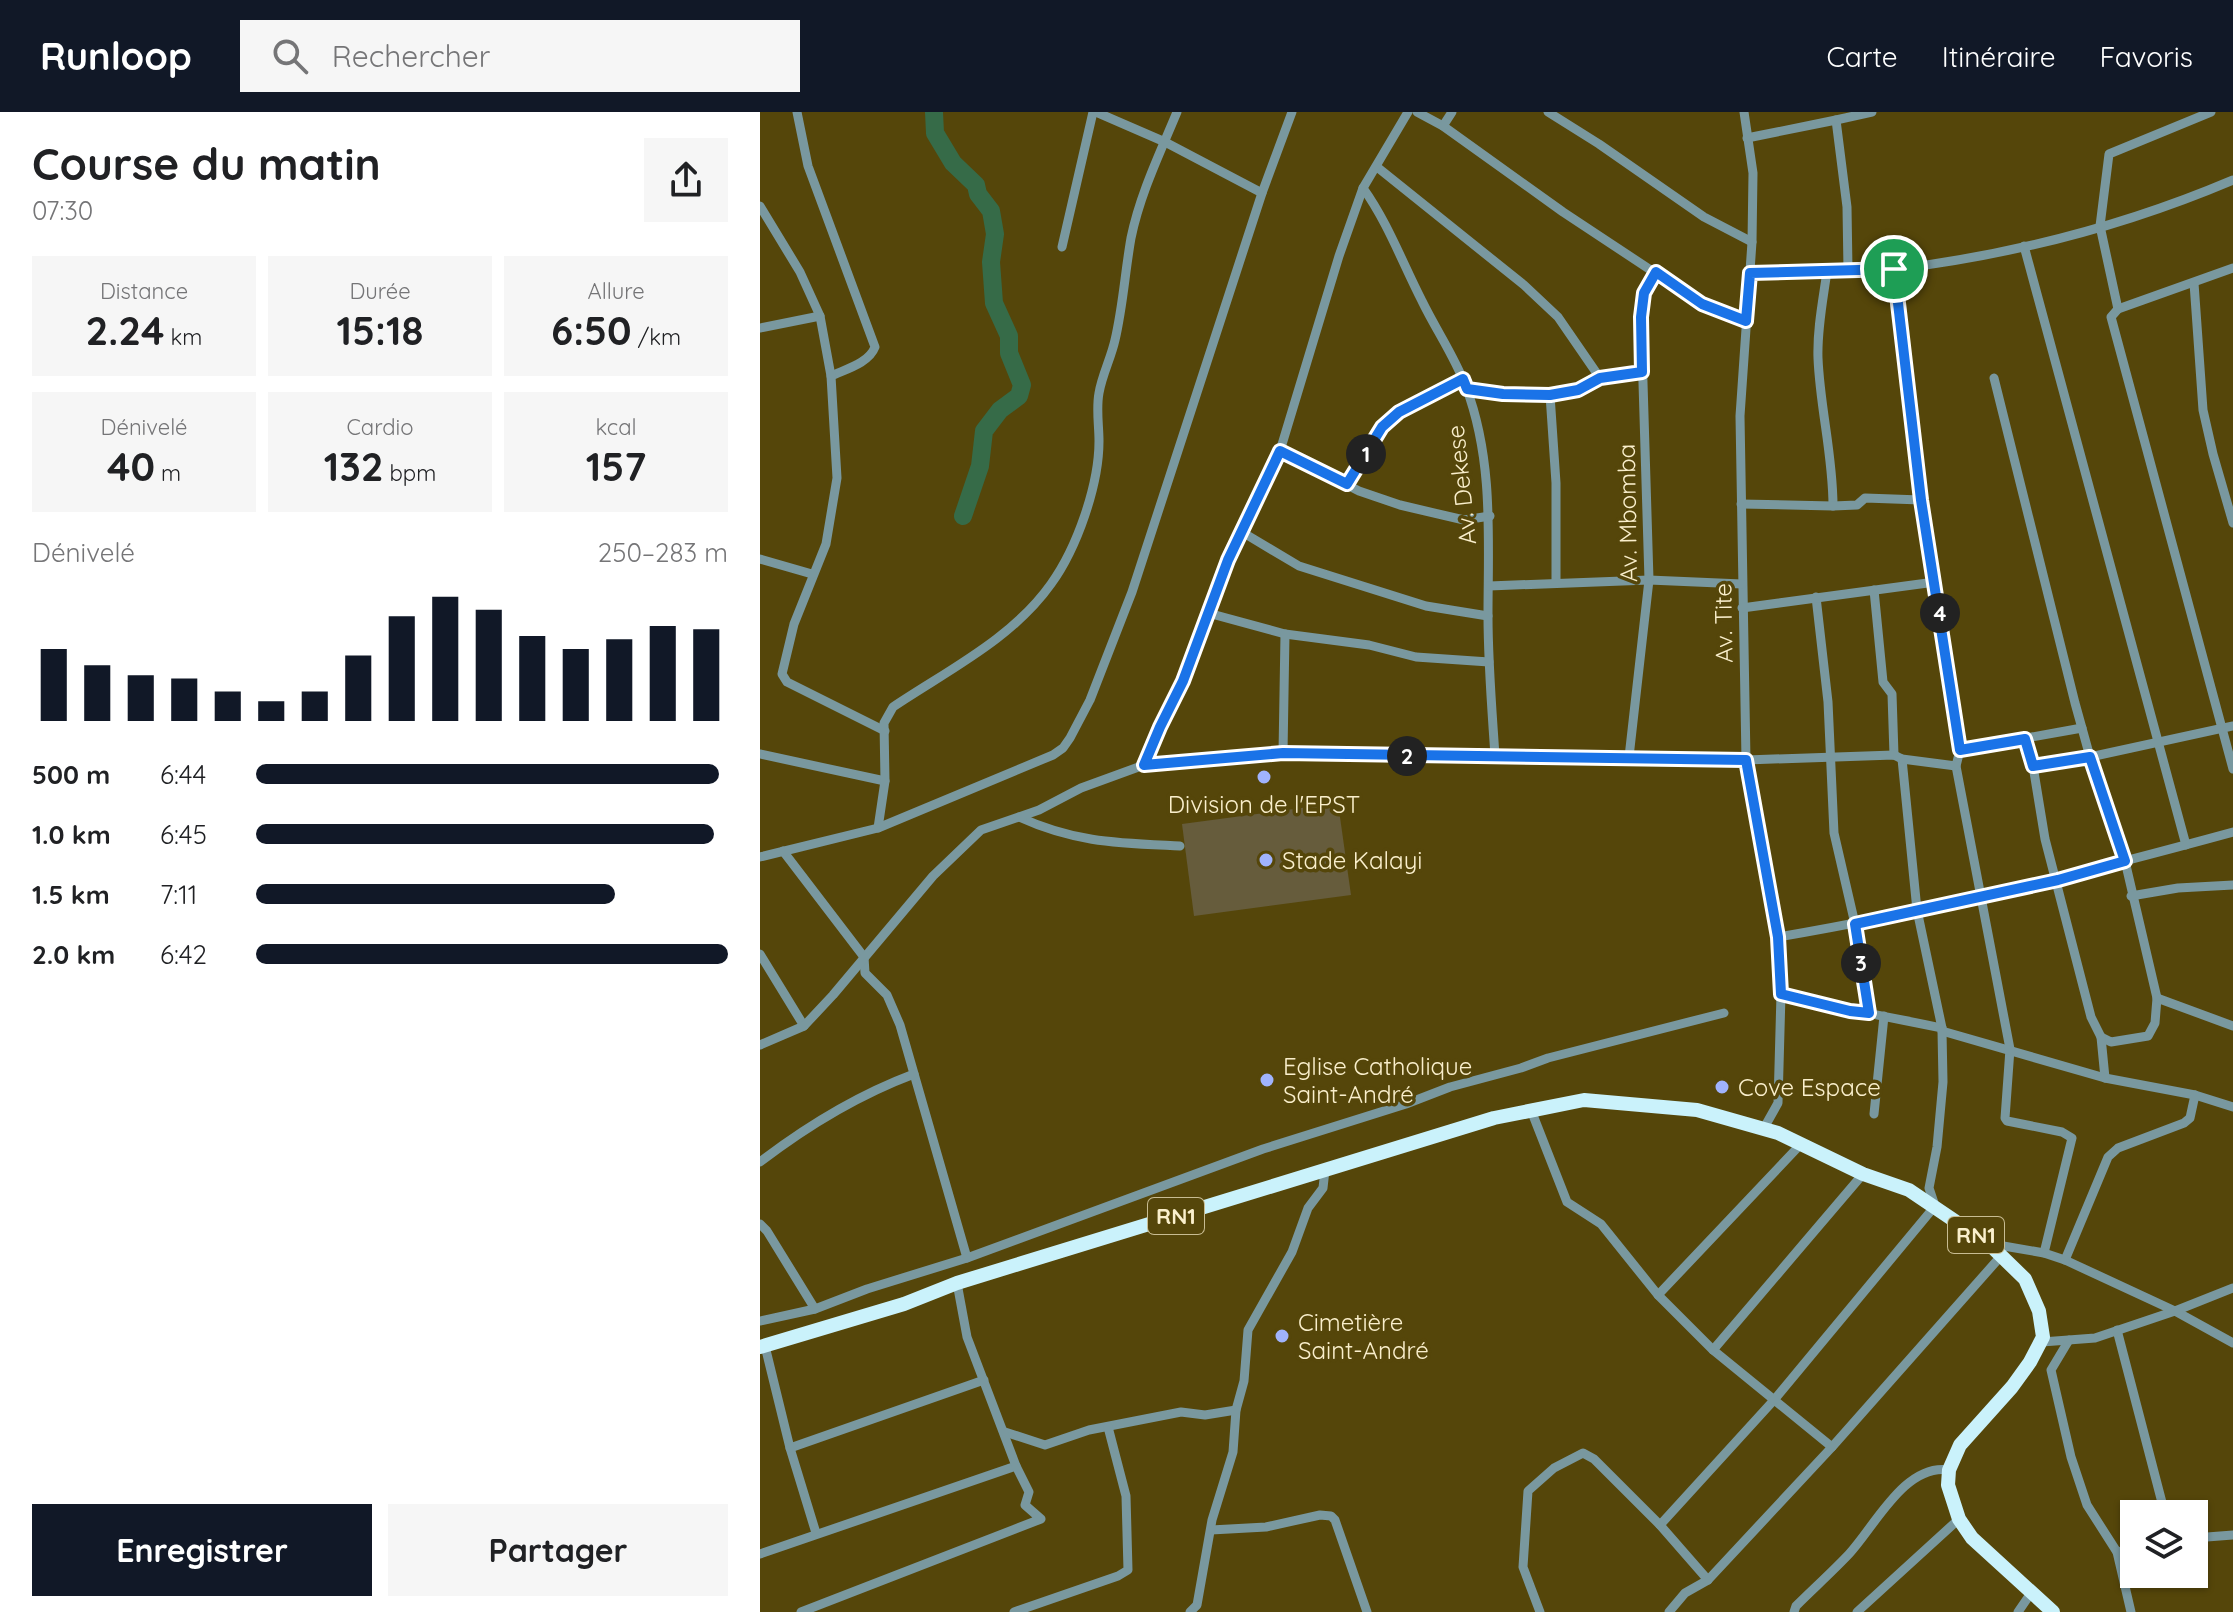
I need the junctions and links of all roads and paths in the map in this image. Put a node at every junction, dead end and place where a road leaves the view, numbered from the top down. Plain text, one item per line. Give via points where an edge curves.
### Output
1 (797, 112) edge
2 (1095, 112) edge
3 (1177, 112) edge
4 (1292, 112) edge
5 (1408, 112) edge
6 (1417, 112) edge
7 (1452, 112) edge
8 (1548, 112) edge
9 (1744, 112) edge
10 (1872, 112) edge
11 (2211, 112) edge
12 (1836, 120) junction
13 (1443, 126) junction
14 (1747, 138) junction
15 (1165, 142) junction
16 (1377, 167) junction
17 (2233, 180) edge
18 (1363, 188) junction
19 (1262, 193) junction
20 (760, 206) edge
21 (2100, 226) junction
22 (1752, 242) junction
23 (2024, 246) junction
24 (1062, 247) dead end
25 (2233, 268) edge
26 (1894, 269) junction
27 (1848, 270) junction
28 (1827, 271) junction
29 (1656, 272) junction
30 (1750, 273) junction
31 (2194, 283) junction
32 (2118, 309) junction
33 (820, 316) junction
34 (1746, 321) junction
35 (760, 328) edge
36 (1642, 372) junction
37 (831, 376) junction
38 (1600, 378) junction
39 (1994, 378) dead end
40 (1465, 384) junction
41 (1550, 395) junction
42 (1280, 451) junction
43 (1347, 484) junction
44 (1921, 500) junction
45 (1741, 504) junction
46 (1833, 506) junction
47 (1490, 516) junction
48 (2233, 523) edge
49 (1242, 532) junction
50 (760, 559) edge
51 (812, 574) junction
52 (1649, 580) junction
53 (1935, 582) junction
54 (1556, 583) junction
55 (1742, 584) junction
56 (1489, 586) junction
57 (1874, 590) junction
58 (1816, 597) junction
59 (1742, 608) junction
60 (1208, 613) junction
61 (1488, 616) junction
62 (1285, 634) junction
63 (1489, 662) junction
64 (2233, 726) edge
65 (2082, 728) junction
66 (2222, 728) junction
67 (885, 731) junction
68 (2025, 739) junction
69 (2158, 740) junction
70 (1960, 750) junction
71 (1283, 753) junction
72 (760, 754) edge
73 (1495, 756) junction
74 (1830, 756) junction
75 (1629, 757) junction
76 (1898, 757) junction
77 (2090, 757) junction
78 (1744, 760) junction
79 (1144, 765) junction
80 (1956, 766) junction
81 (2033, 766) junction
82 (2233, 769) edge
83 (885, 781) junction
84 (1019, 817) junction
85 (878, 828) junction
86 (2233, 832) edge
87 (2186, 845) junction
88 (1180, 846) dead end
89 (783, 851) junction
90 (760, 857) edge
91 (2125, 861) junction
92 (2058, 880) junction
93 (2233, 885) edge
94 (1981, 896) junction
95 (2131, 896) junction
96 (1917, 910) junction
97 (1855, 924) junction
98 (1778, 937) junction
99 (760, 954) edge
100 (864, 957) junction
101 (1781, 994) junction
102 (2157, 998) junction
103 (1724, 1013) dead end
104 (1869, 1013) junction
105 (1884, 1016) junction
106 (804, 1026) junction
107 (2233, 1026) edge
108 (1942, 1030) junction
109 (2101, 1037) junction
110 (760, 1045) edge
111 (2010, 1049) junction
112 (914, 1074) junction
113 (2105, 1078) junction
114 (2195, 1095) junction
115 (2233, 1107) edge
116 (1531, 1110) junction
117 (1874, 1114) dead end
118 (1764, 1128) junction
119 (1801, 1144) junction
120 (760, 1162) edge
121 (1325, 1170) junction
122 (1863, 1174) junction
123 (1935, 1206) junction
124 (760, 1224) edge
125 (1989, 1244) junction
126 (2044, 1253) junction
127 (2001, 1256) junction
128 (967, 1258) junction
129 (2065, 1260) junction
130 (957, 1283) junction
131 (2233, 1288) edge
132 (1658, 1295) junction
133 (815, 1309) junction
134 (2175, 1311) junction
135 (760, 1321) edge
136 (2117, 1330) junction
137 (2069, 1340) junction
138 (2042, 1342) junction
139 (2233, 1343) edge
140 (762, 1346) edge
141 (1713, 1350) junction
142 (984, 1380) junction
143 (1774, 1400) junction
144 (1236, 1410) junction
145 (1108, 1427) junction
146 (1005, 1432) junction
147 (1832, 1447) junction
148 (790, 1448) junction
149 (1016, 1466) junction
150 (1949, 1470) junction
151 (2161, 1500) edge
152 (1959, 1519) junction
153 (1660, 1525) junction
154 (1211, 1530) junction
155 (816, 1533) junction
156 (2233, 1535) edge
157 (2208, 1537) edge
158 (2120, 1551) edge
159 (2117, 1552) junction
160 (760, 1554) edge
161 (1708, 1580) junction
162 (2031, 1593) junction
163 (801, 1612) edge
164 (1014, 1612) edge
165 (1190, 1612) edge
166 (1367, 1612) edge
167 (1540, 1612) edge
168 (1669, 1612) edge
169 (1794, 1612) edge
170 (1857, 1612) edge
171 (2018, 1612) edge
172 (2053, 1612) edge
173 (2131, 1612) edge

1 - 37 street via 808,166 875,347 865,359
2 - 15 street
2 - 24 street
3 - 15 street
4 - 19 street
5 - 16 street
6 - 13 street
7 - 13 street
8 - 22 street via 1704,217
9 - 14 street, Av. Tite
10 - 12 street
11 - 21 street via 2109,154
12 - 14 street
12 - 27 street via 1847,207
13 - 29 street
14 - 22 street, Av. Tite via 1753,173
15 - 19 street
15 - 67 street via 1132,236 1115,341 1099,392 1092,483 1076,540 1052,584 1025,614 893,707
16 - 18 street
16 - 38 street via 1536,295
17 - 21 street
18 - 40 street, Av. Dekese via 1383,215
18 - 42 street
19 - 85 street via 1132,592 1070,738 1053,755
20 - 33 street
21 - 23 street
21 - 32 street
22 - 30 street, Av. Tite
23 - 26 street
23 - 69 street
25 - 31 street
26 - 27 street
26 - 44 street
27 - 28 street
28 - 30 street
28 - 46 street via 1818,360
29 - 34 street via 1702,304
29 - 36 street, Av. Mbomba via 1644,293
30 - 34 street, Av. Tite
31 - 32 street
31 - 48 street via 2203,410
32 - 66 street via 2111,325
33 - 35 street
33 - 37 street
34 - 45 street, Av. Tite
36 - 38 street
36 - 52 street, Av. Mbomba
37 - 51 street via 837,478 826,544
38 - 41 street via 1578,390
39 - 65 street
40 - 41 street via 1503,394
40 - 43 street via 1399,412 1382,427
40 - 47 street, Av. Dekese via 1484,462
41 - 54 street
42 - 43 street
42 - 49 street
43 - 47 street via 1439,516
44 - 46 street via 1865,498 1857,505
44 - 53 street
45 - 46 street
45 - 55 street, Av. Tite
47 - 56 street, Av. Dekese
49 - 60 street
49 - 61 street via 1299,566 1426,606
50 - 51 street
51 - 67 street via 782,674 787,682
52 - 54 street
52 - 55 street
52 - 75 street, Av. Mbomba
53 - 57 street
53 - 70 street
54 - 56 street
55 - 59 street, Av. Tite
56 - 61 street, Av. Dekese
57 - 58 street
57 - 76 street via 1883,682 1892,694
58 - 59 street
58 - 74 street
59 - 78 street, Av. Tite
60 - 62 street
60 - 79 street
61 - 63 street, Av. Dekese
62 - 63 street via 1416,657
62 - 71 street
63 - 73 street, Av. Dekese
64 - 66 street
65 - 68 street
65 - 77 street
66 - 69 street
66 - 82 street
67 - 83 street
68 - 70 street
68 - 81 street
69 - 77 street
69 - 87 street
70 - 80 street
71 - 73 street
71 - 79 street
72 - 83 street
73 - 75 street
74 - 76 street
74 - 78 street
74 - 97 street via 1834,833
75 - 78 street
76 - 80 street
76 - 96 street
77 - 81 street
77 - 91 street
78 - 98 street, Av. Tite
79 - 84 street
80 - 94 street
81 - 92 street
83 - 85 street
84 - 88 street via 1080,839
84 - 100 street via 981,830 933,876
85 - 89 street
86 - 87 street
87 - 91 street
89 - 90 street
89 - 100 street
91 - 92 street
91 - 95 street
92 - 94 street
92 - 109 street via 2091,1017
93 - 95 street
94 - 96 street
94 - 111 street
95 - 102 street
96 - 97 street
96 - 108 street
97 - 98 street
97 - 104 street
98 - 101 street, Av. Tite
99 - 106 street
100 - 106 street
100 - 112 street via 865,973 887,995 900,1025
101 - 104 street
101 - 118 street, Av. Tite via 1778,1103
102 - 107 street
102 - 109 street via 2148,1036 2111,1042
103 - 128 street via 1450,1087
104 - 105 street
105 - 108 street
105 - 117 street
106 - 110 street
108 - 111 street
108 - 123 street via 1943,1082 1929,1188
109 - 113 street
111 - 113 street
111 - 126 street via 2007,1121 2072,1138
112 - 120 street via 877,1088
112 - 128 street
113 - 114 street
114 - 115 street
114 - 129 street via 2184,1123 2118,1148 2108,1157
116 - 118 highway, RN1 via 1584,1100 1627,1102 1697,1110
116 - 121 highway, RN1
116 - 132 street via 1567,1202 1601,1224
118 - 119 highway, RN1
119 - 122 highway, RN1
119 - 132 street
121 - 130 highway, RN1
121 - 144 street via 1323,1188 1248,1330
122 - 123 highway, RN1 via 1909,1190
122 - 141 street
123 - 125 highway, RN1
123 - 143 street
124 - 133 street
125 - 126 street
125 - 127 highway, RN1
126 - 129 street
127 - 138 highway, RN1 via 2025,1279 2039,1311
127 - 147 street
128 - 133 street
129 - 134 street
130 - 140 highway, RN1
130 - 142 street via 965,1329
131 - 134 street
132 - 141 street
133 - 135 street
134 - 136 street
134 - 139 street
136 - 137 street
136 - 151 street
137 - 138 street
137 - 159 street via 2051,1370 2055,1389 2087,1505
138 - 150 highway via 2012,1387 1960,1445
140 - 148 street
141 - 143 street
142 - 146 street
142 - 148 street
143 - 147 street
143 - 153 street
144 - 145 street via 1181,1412
144 - 154 street via 1233,1452
145 - 146 street via 1045,1445
145 - 164 street via 1126,1496 1128,1570
146 - 149 street
147 - 161 street
148 - 155 street
149 - 155 street
149 - 163 street via 1029,1492 1025,1505 1041,1519
150 - 152 highway
150 - 169 street via 1935,1468 1917,1476
152 - 162 highway
152 - 170 street
153 - 161 street
153 - 167 street via 1589,1454 1554,1468 1528,1491 1523,1567
154 - 165 street via 1197,1605
154 - 166 street via 1331,1516
155 - 160 street
156 - 157 street
158 - 159 street
159 - 173 street
161 - 168 street via 1685,1593
162 - 171 street
162 - 172 highway

